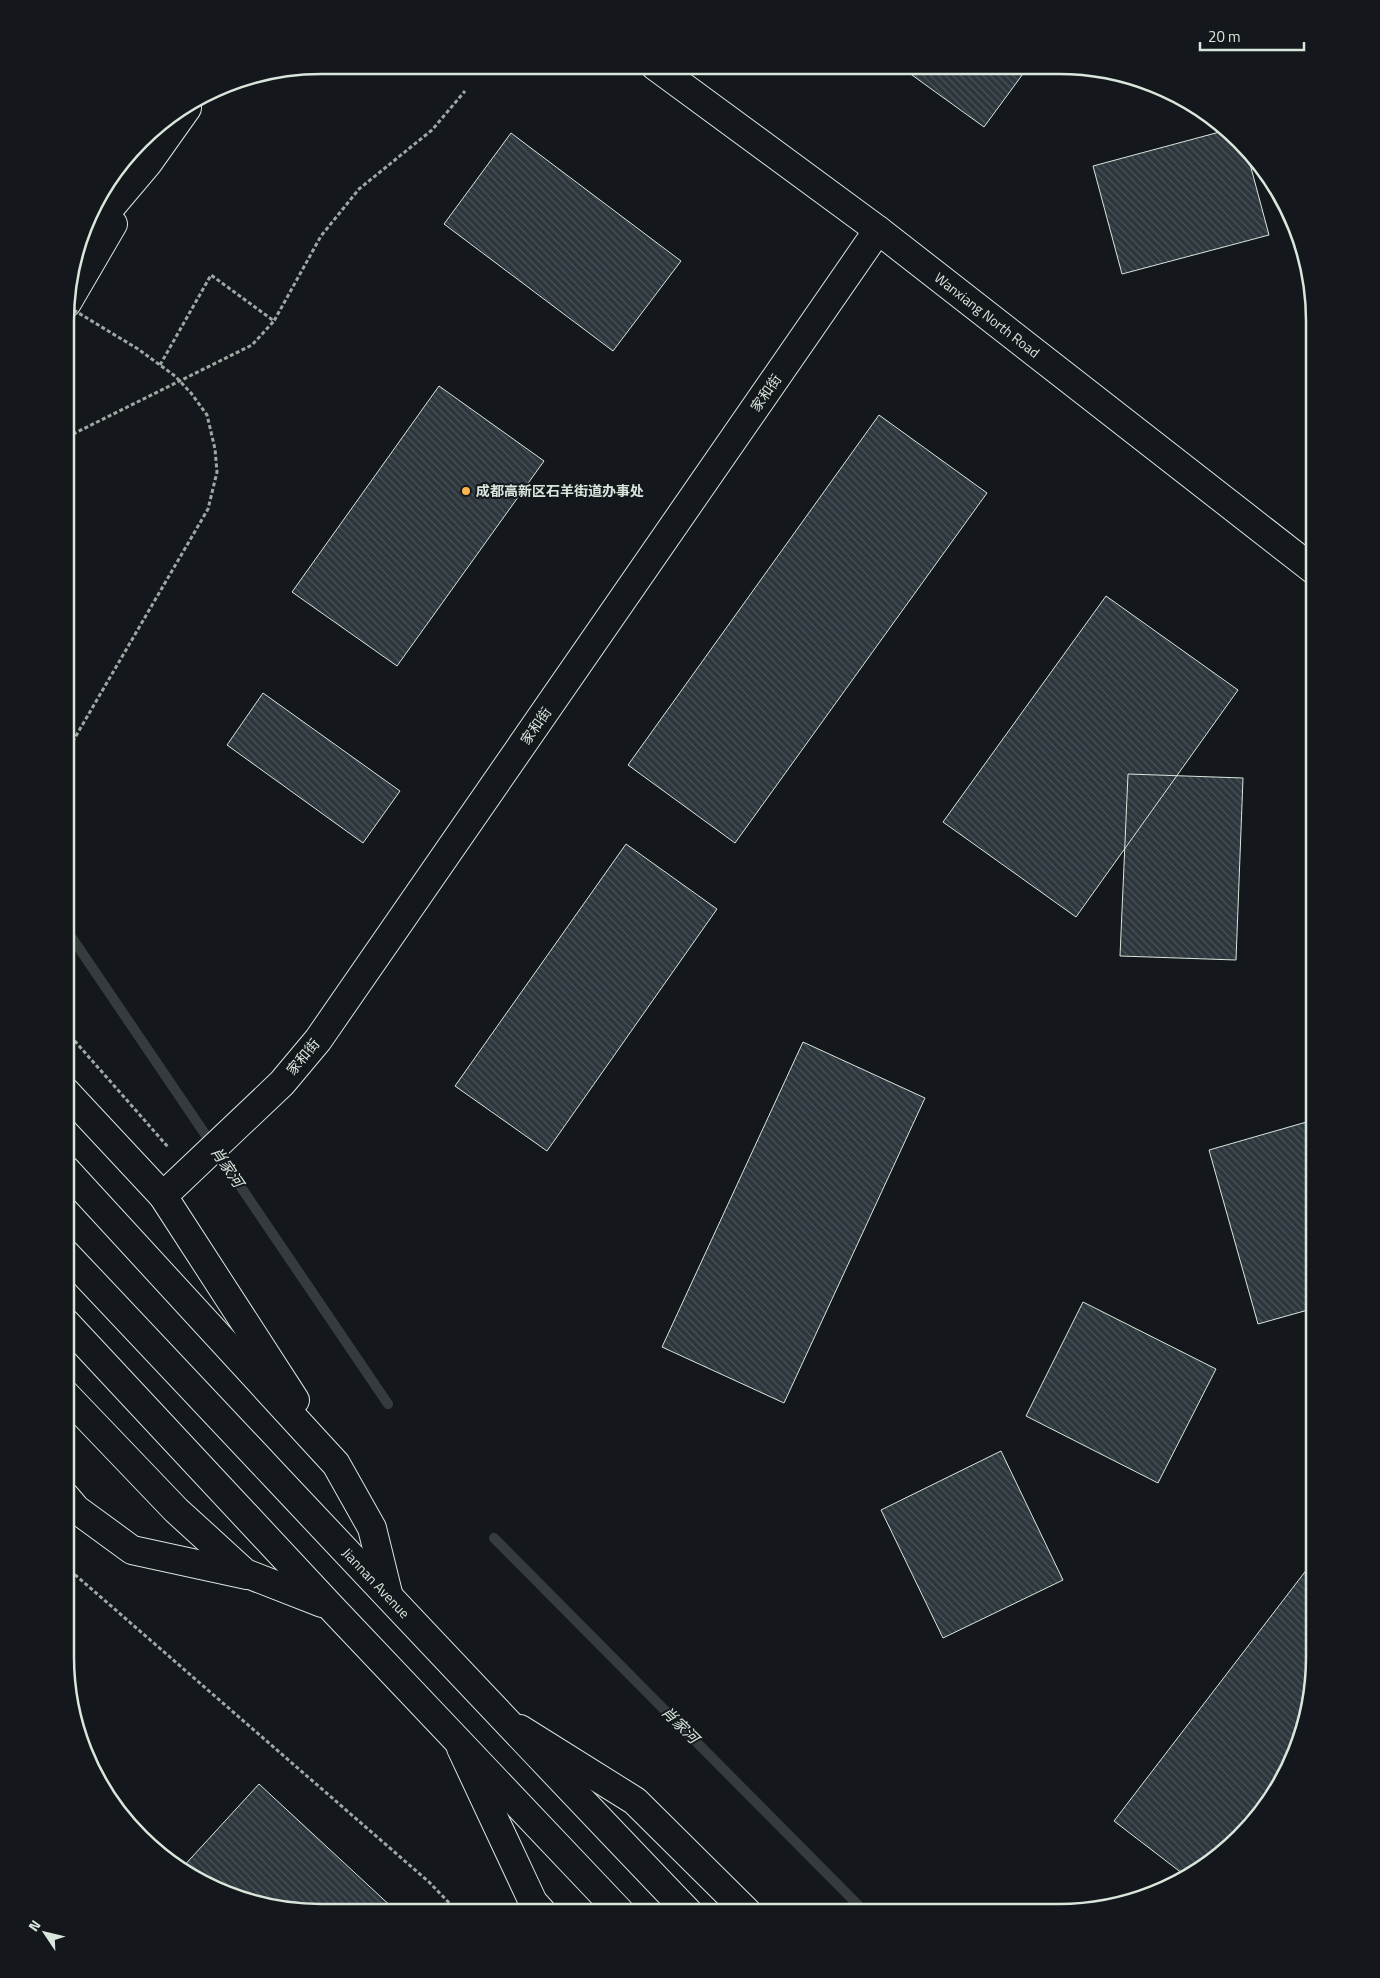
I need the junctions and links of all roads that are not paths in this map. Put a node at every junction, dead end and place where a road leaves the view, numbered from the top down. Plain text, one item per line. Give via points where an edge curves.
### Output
1 (666, 74) edge
2 (181, 117) edge
3 (148, 163) junction
4 (91, 230) edge
5 (878, 230) junction
6 (76, 290) edge
7 (1306, 564) edge
8 (74, 1101) edge
9 (74, 1179) edge
10 (163, 1196) junction
11 (74, 1262) edge
12 (74, 1332) edge
13 (74, 1403) edge
14 (336, 1464) junction
15 (74, 1507) edge
16 (255, 1577) junction
17 (389, 1595) junction
18 (329, 1606) junction
19 (501, 1717) junction
20 (458, 1740) junction
21 (535, 1904) edge
22 (612, 1904) edge
23 (680, 1904) edge
24 (739, 1904) edge

1 - 5 main road, Wanxiang North Road
2 - 3 main road
3 - 4 main road
3 - 6 main road
5 - 7 main road, Wanxiang North Road
5 - 10 main road, 家和街 via 324,1032 282,1083
8 - 10 main road
9 - 14 main road
10 - 14 main road
11 - 17 main road, Jiannan Avenue
12 - 18 main road
13 - 16 main road via 176,1510 245,1573
14 - 17 main road via 372,1528
15 - 16 main road via 132,1550
16 - 18 main road
17 - 19 main road, Jiannan Avenue
18 - 20 main road
19 - 23 main road, Jiannan Avenue
19 - 24 main road via 634,1801
20 - 21 main road
20 - 22 main road

